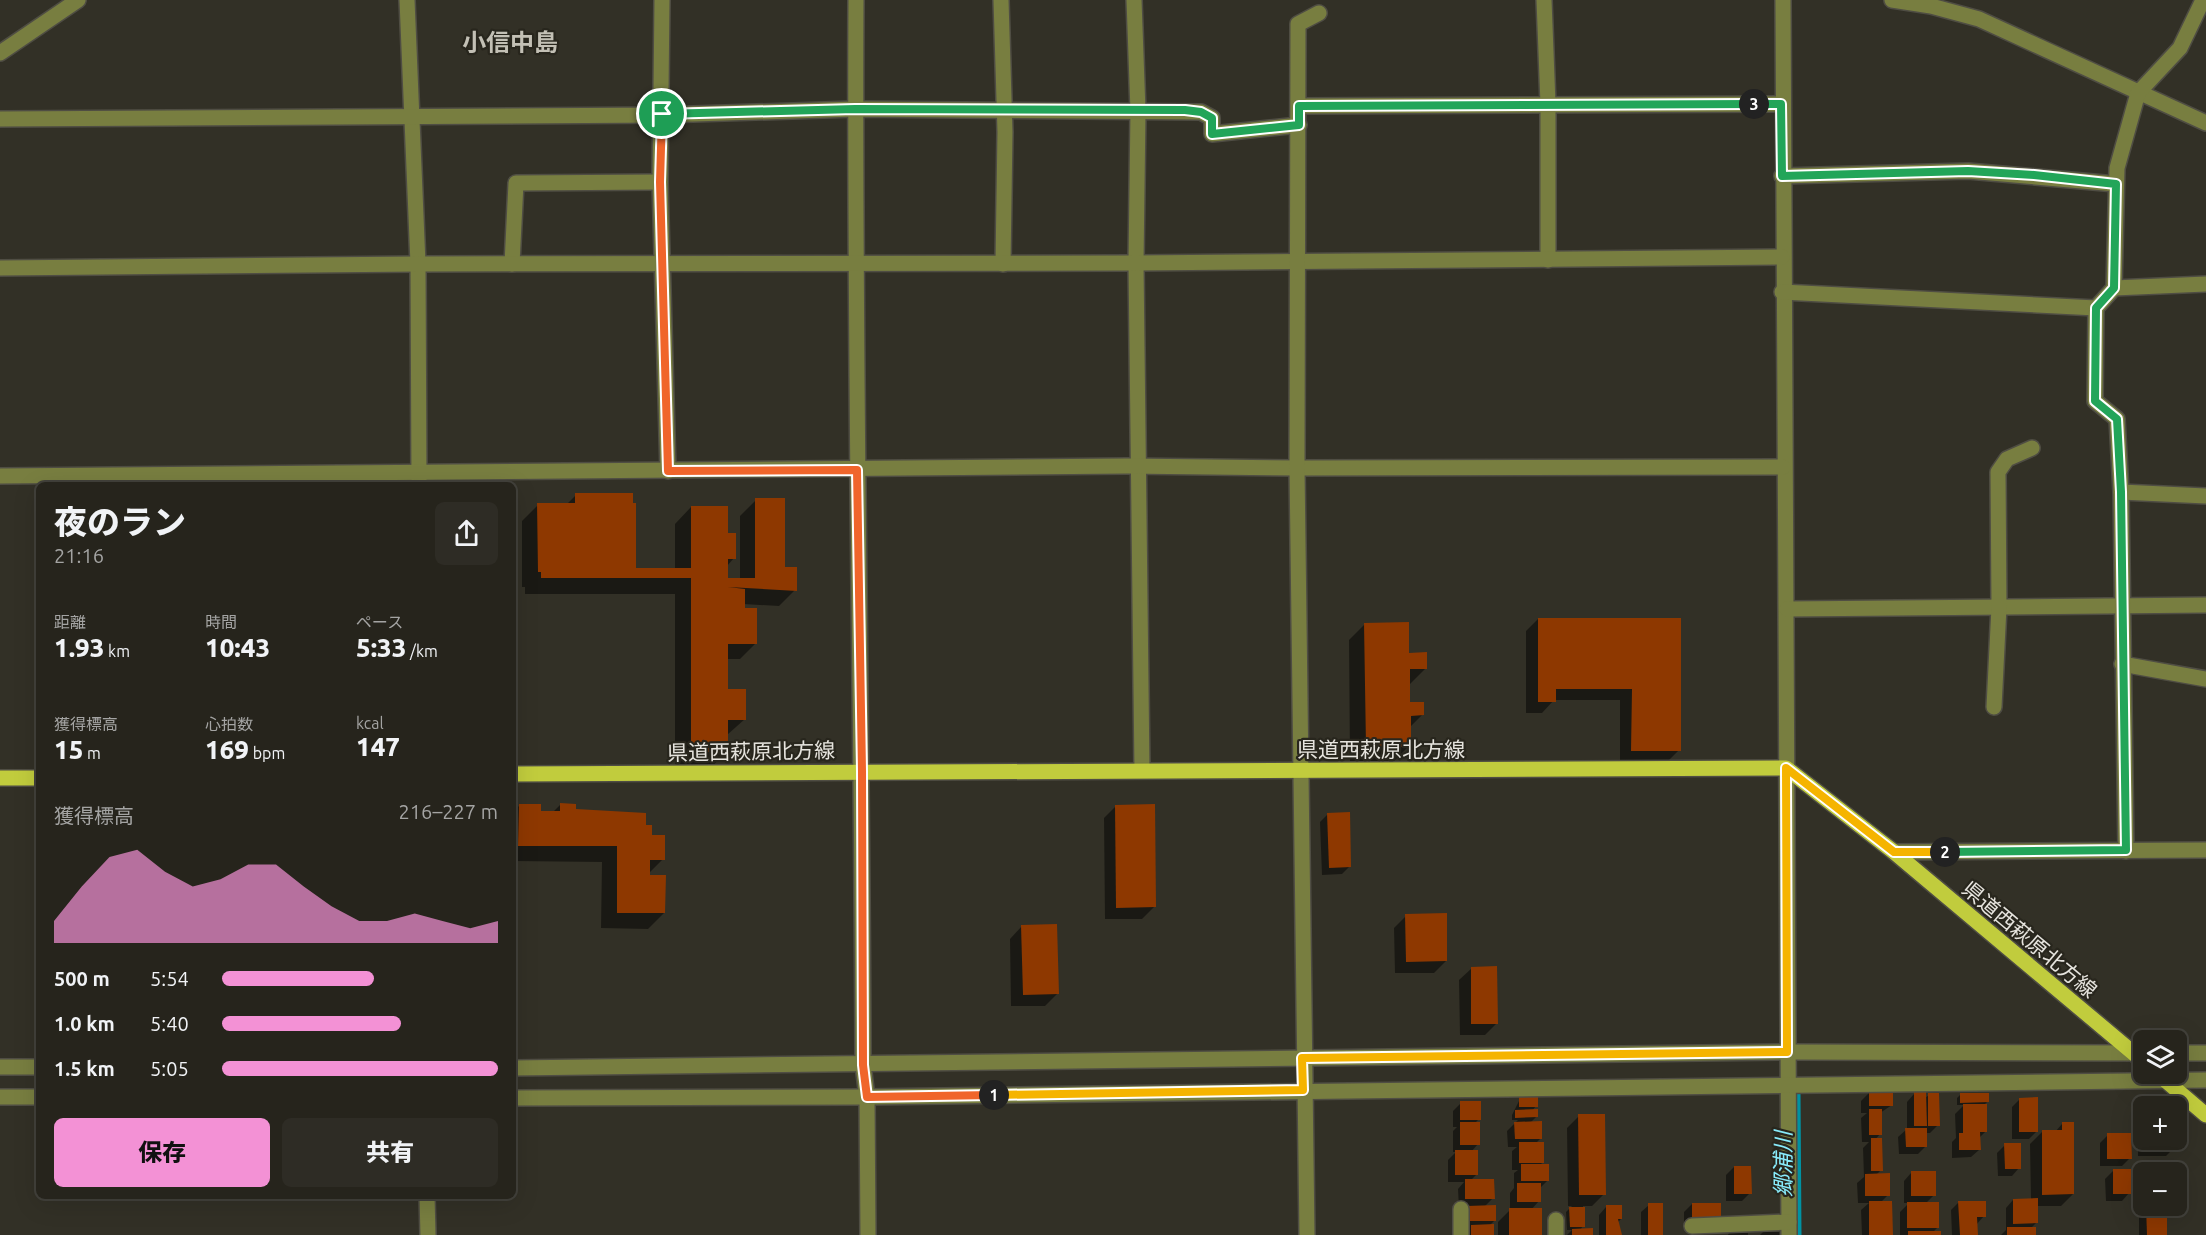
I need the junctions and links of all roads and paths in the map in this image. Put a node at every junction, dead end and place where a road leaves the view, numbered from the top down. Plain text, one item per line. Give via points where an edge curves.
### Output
1 (78, 0) edge
2 (407, 0) edge
3 (662, 0) edge
4 (856, 0) edge
5 (1001, 0) edge
6 (1134, 0) edge
7 (1544, 0) edge
8 (1782, 0) edge
9 (1892, 0) edge
10 (2203, 0) edge
11 (1319, 13) dead end
12 (0, 53) edge
13 (2138, 93) junction
14 (1548, 104) junction
15 (1781, 104) junction
16 (1299, 106) junction
17 (855, 109) junction
18 (1004, 109) junction
19 (1138, 111) junction
20 (662, 114) junction
21 (411, 116) junction
22 (0, 119) edge
23 (2206, 123) edge
24 (1299, 125) junction
25 (1782, 176) junction
26 (660, 182) junction
27 (2116, 184) junction
28 (1782, 257) junction
29 (1548, 260) junction
30 (1298, 261) junction
31 (858, 263) junction
32 (1136, 263) junction
33 (418, 264) junction
34 (512, 264) junction
35 (663, 264) junction
36 (1003, 264) junction
37 (0, 268) edge
38 (2206, 284) edge
39 (2114, 288) junction
40 (1782, 292) junction
41 (2096, 308) junction
42 (2031, 448) dead end
43 (1140, 466) junction
44 (1784, 467) junction
45 (1297, 468) junction
46 (857, 470) junction
47 (668, 471) junction
48 (0, 476) edge
49 (419, 479) edge
50 (2121, 492) junction
51 (2206, 496) edge
52 (2206, 605) edge
53 (2121, 606) junction
54 (1999, 607) junction
55 (1787, 609) junction
56 (2122, 664) junction
57 (2206, 679) edge
58 (1994, 707) dead end
59 (1786, 768) junction
60 (1142, 770) junction
61 (862, 771) junction
62 (1300, 771) junction
63 (516, 774) edge
64 (0, 778) edge
65 (36, 778) edge
66 (2126, 850) junction
67 (2206, 850) edge
68 (1894, 852) junction
69 (2133, 1050) edge
70 (1787, 1052) junction
71 (2187, 1053) edge
72 (2206, 1053) edge
73 (2133, 1056) edge
74 (1302, 1058) junction
75 (863, 1065) junction
76 (0, 1067) edge
77 (36, 1067) edge
78 (516, 1068) edge
79 (2133, 1078) edge
80 (2187, 1079) edge
81 (2206, 1080) edge
82 (2169, 1084) edge
83 (1788, 1086) junction
84 (1303, 1090) junction
85 (0, 1097) edge
86 (36, 1097) edge
87 (867, 1097) junction
88 (516, 1098) edge
89 (2206, 1115) edge
90 (427, 1199) edge
91 (1461, 1209) dead end
92 (1692, 1226) dead end
93 (1789, 1229) edge
94 (428, 1235) edge
95 (868, 1235) edge
96 (1306, 1235) edge
97 (1461, 1235) edge

1 - 12 street
2 - 21 street
3 - 20 street
4 - 17 street
5 - 18 street
6 - 19 street
7 - 14 street
8 - 15 street
9 - 13 street via 1979,19
10 - 13 street via 2180,48
11 - 16 street via 1298,24
13 - 23 street
13 - 27 street
14 - 15 street
14 - 16 street
14 - 29 street
15 - 25 street
16 - 24 street
17 - 18 street
17 - 20 street
17 - 31 street
18 - 19 street
18 - 36 street
19 - 24 street via 1201,112 1212,118 1212,134
19 - 32 street
20 - 21 street
20 - 26 street
21 - 22 street
21 - 33 street
24 - 30 street
25 - 27 street via 1968,171
25 - 28 street
26 - 34 street via 516,183
26 - 35 street
27 - 39 street
28 - 29 street
28 - 40 street
29 - 30 street
30 - 32 street
30 - 45 street
31 - 35 street
31 - 36 street
31 - 46 street
32 - 36 street
32 - 43 street
33 - 34 street
33 - 37 street
33 - 49 street
34 - 35 street
35 - 47 street
38 - 39 street
39 - 41 street
40 - 41 street
40 - 44 street
41 - 50 street via 2095,401 2117,419
42 - 54 street via 2007,459 1998,472
43 - 45 street
43 - 46 street
43 - 60 street
44 - 45 street
44 - 55 street
45 - 62 street
46 - 47 street
46 - 61 street
47 - 49 street
48 - 49 street
50 - 51 street
50 - 53 street
52 - 53 street
53 - 54 street
53 - 56 street
54 - 55 street
54 - 58 street
55 - 59 street
56 - 57 street
56 - 66 street
59 - 62 main road, 県道西萩原北方線
59 - 68 main road, 県道西萩原北方線
59 - 70 street
60 - 61 main road, 県道西萩原北方線
60 - 62 main road, 県道西萩原北方線
61 - 63 main road, 県道西萩原北方線
61 - 75 street
62 - 74 street
64 - 65 main road
66 - 67 street
66 - 68 street
68 - 69 main road, 県道西萩原北方線
70 - 73 street
70 - 74 street
70 - 83 street
71 - 72 street
74 - 75 street
74 - 84 street
75 - 78 street
75 - 87 street
76 - 77 street
79 - 83 street
80 - 81 street
82 - 89 main road
83 - 84 street
83 - 93 street
84 - 87 street
84 - 96 street
85 - 86 street
87 - 88 street
87 - 95 street
90 - 94 street
91 - 97 street
92 - 93 street

